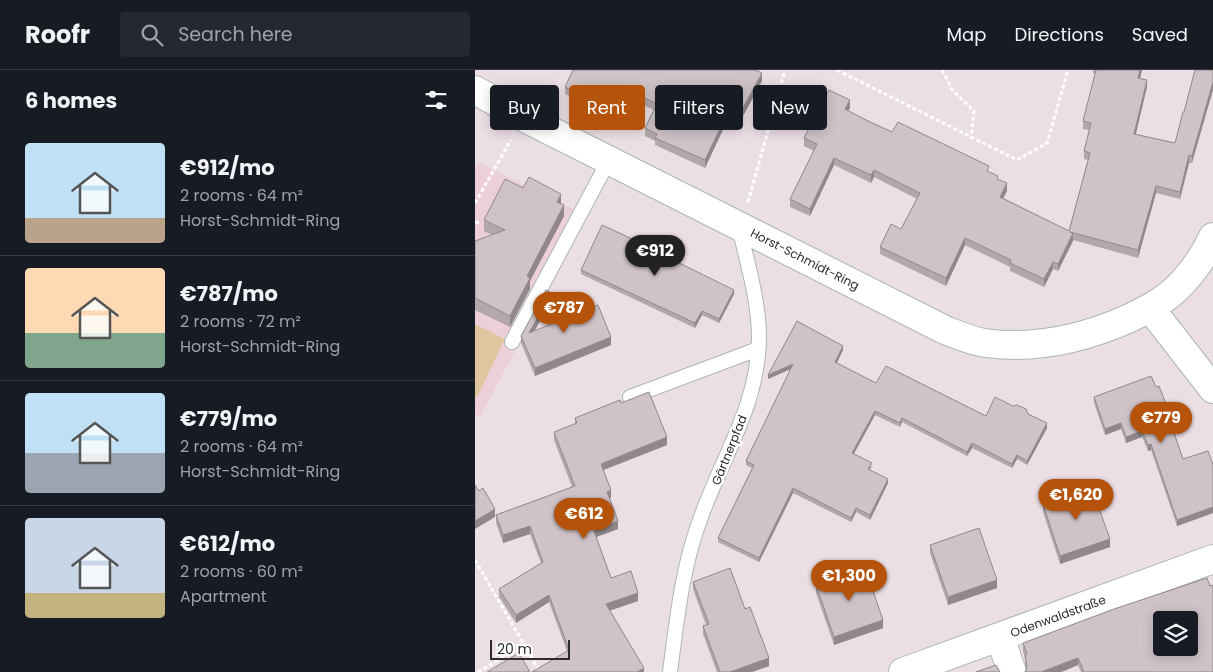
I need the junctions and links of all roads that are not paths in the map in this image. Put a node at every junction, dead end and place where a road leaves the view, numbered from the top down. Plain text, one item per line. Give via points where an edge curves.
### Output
1 (475, 90) edge
2 (609, 160) junction
3 (743, 214) junction
4 (1213, 238) edge
5 (1150, 308) junction
6 (512, 342) dead end
7 (757, 350) junction
8 (1213, 389) edge
9 (630, 396) dead end
10 (1213, 560) edge
11 (1000, 637) junction
12 (670, 672) edge
13 (903, 672) edge
14 (1012, 672) edge

1 - 2 street, Horst-Schmidt-Ring
2 - 3 street, Horst-Schmidt-Ring
2 - 6 lane
3 - 5 street, Horst-Schmidt-Ring via 945,330 983,343 1022,345 1067,341 1107,328
3 - 7 lane, Gärtnerpfad via 757,308
4 - 5 street, Horst-Schmidt-Ring via 1175,290
5 - 8 street
7 - 9 lane
7 - 12 lane, Gärtnerpfad via 752,392 689,551
10 - 11 street, Odenwaldstraße
11 - 13 street, Odenwaldstraße
11 - 14 street

